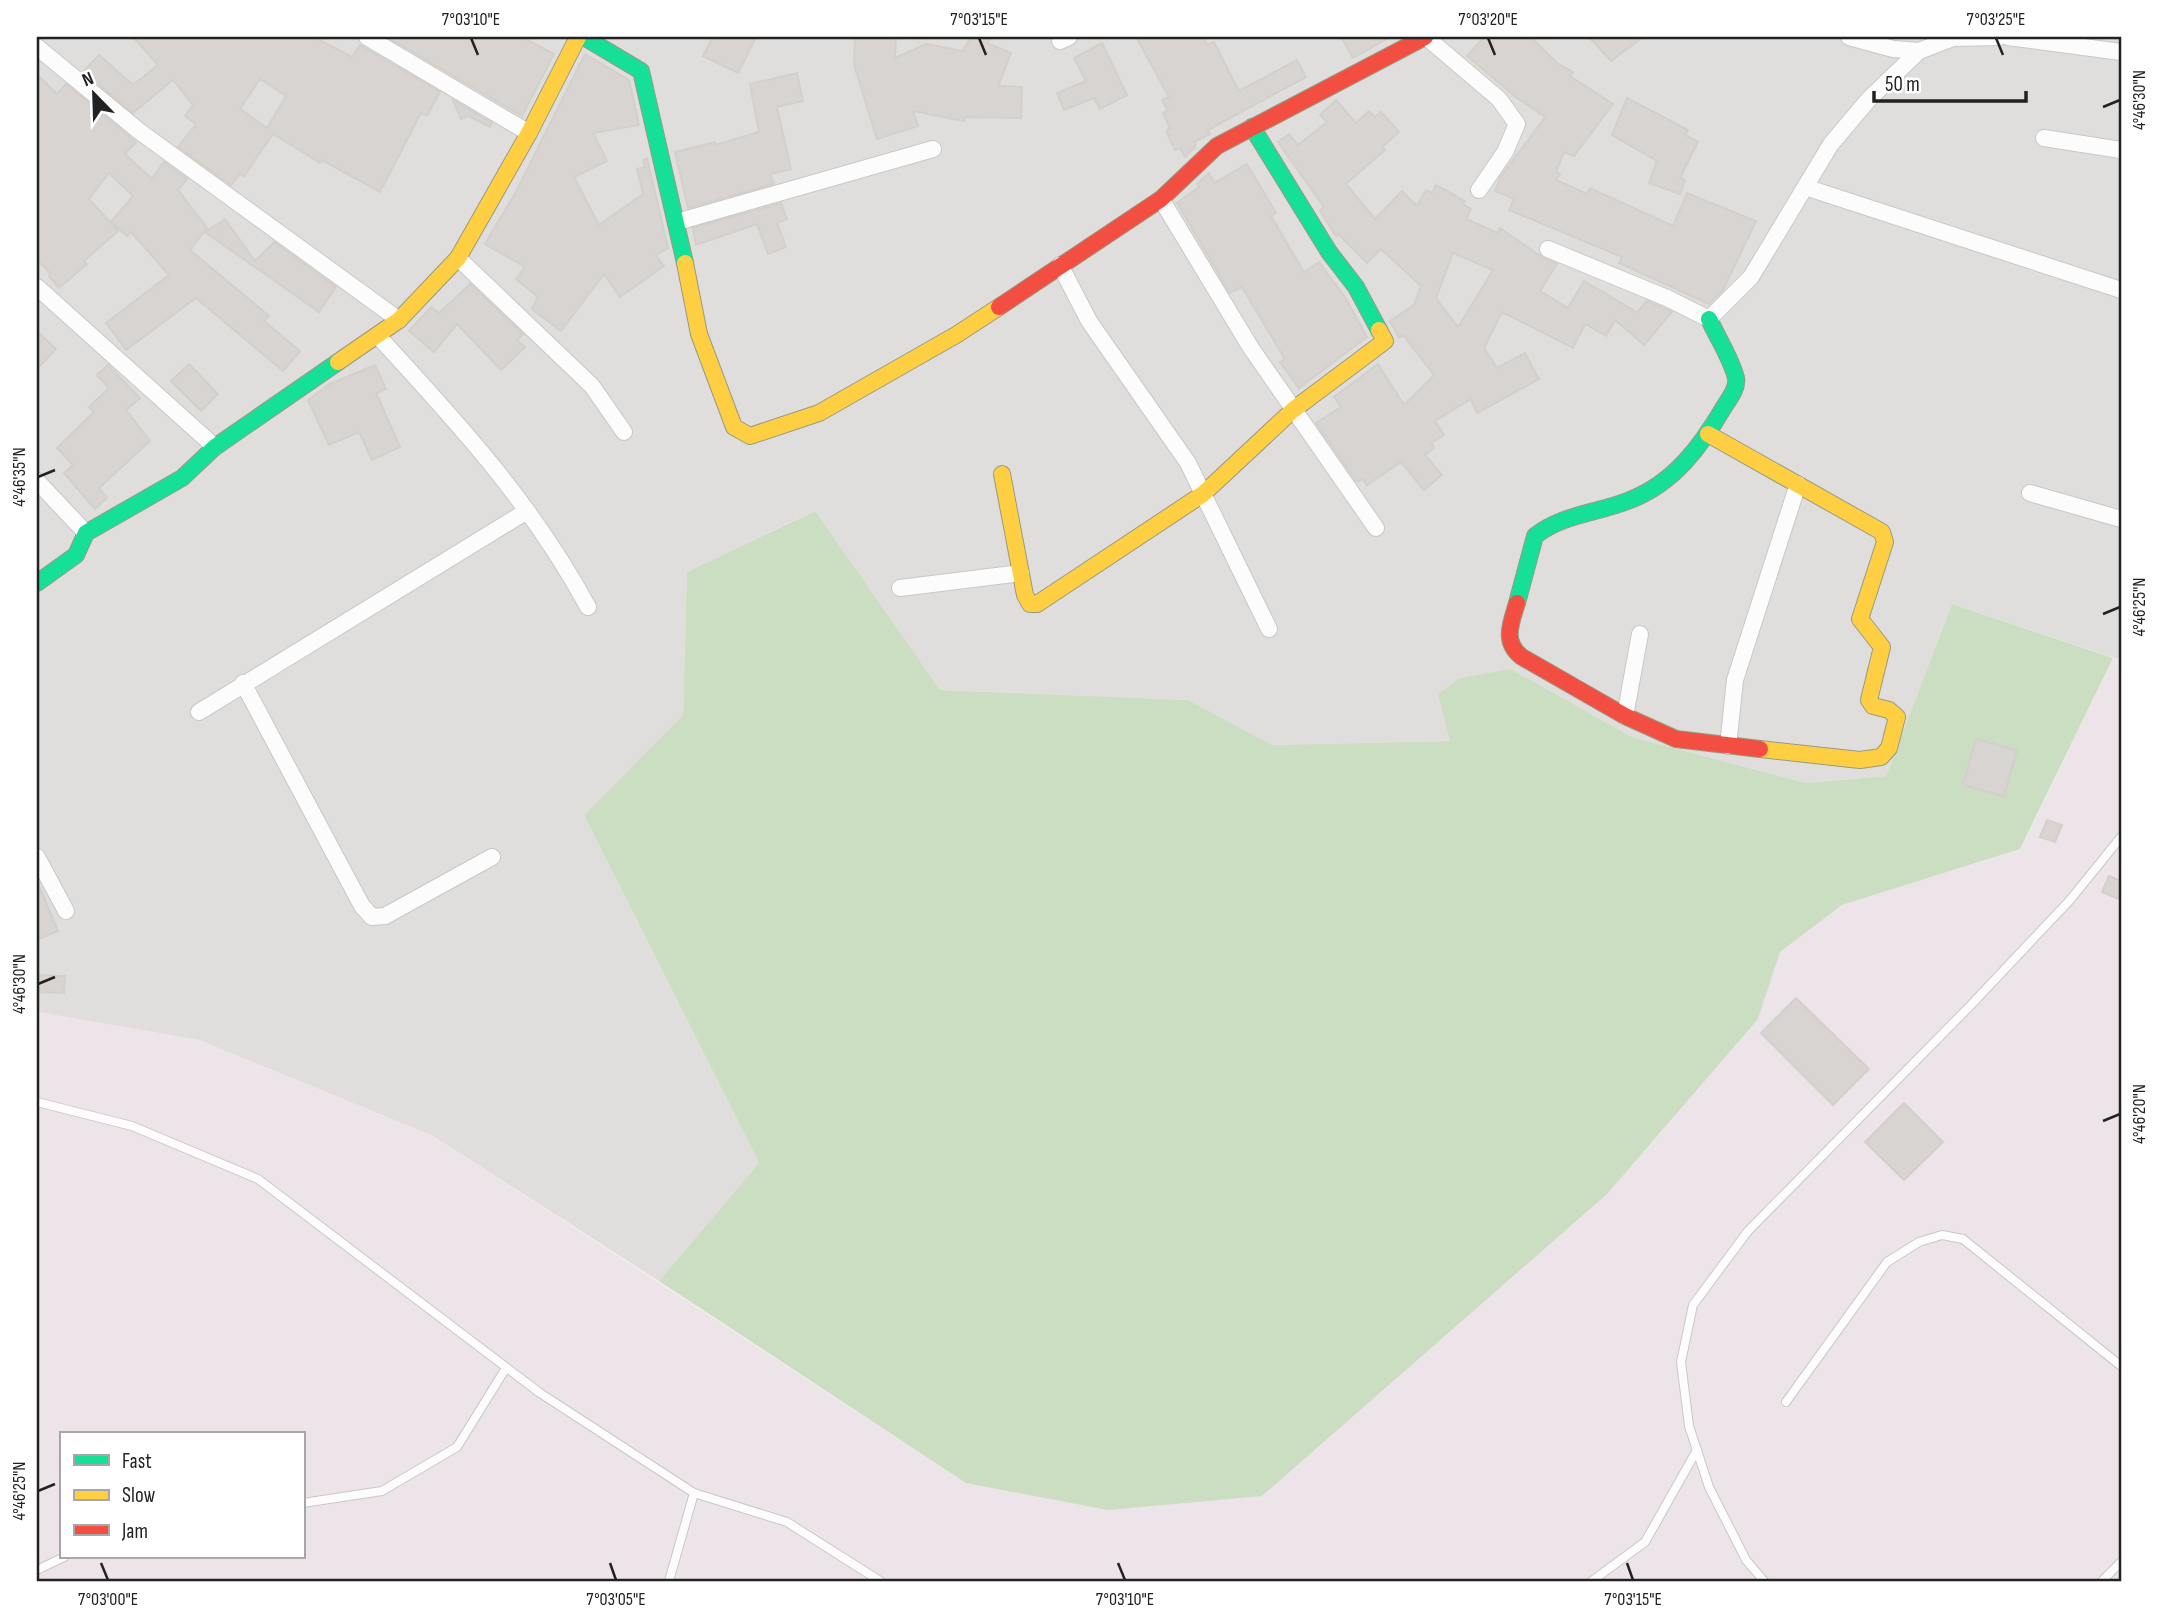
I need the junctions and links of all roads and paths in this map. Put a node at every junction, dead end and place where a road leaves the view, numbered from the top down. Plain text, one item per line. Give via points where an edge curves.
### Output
1 (367, 37) edge
2 (578, 37) edge
3 (584, 37) edge
4 (1425, 37) edge
5 (1849, 37) edge
6 (1999, 37) edge
7 (2008, 37) edge
8 (2016, 37) edge
9 (37, 47) edge
10 (1919, 51) junction
11 (2121, 52) edge
12 (1252, 127) junction
13 (530, 133) junction
14 (2044, 138) dead end
15 (933, 149) dead end
16 (2121, 150) edge
17 (1805, 187) junction
18 (1479, 190) dead end
19 (1161, 199) junction
20 (677, 222) junction
21 (1548, 250) dead end
22 (458, 258) junction
23 (1060, 265) junction
24 (37, 287) edge
25 (2121, 290) edge
26 (1709, 319) junction
27 (399, 320) junction
28 (378, 336) junction
29 (1293, 410) junction
30 (624, 432) dead end
31 (1709, 434) junction
32 (215, 447) junction
33 (1002, 474) dead end
34 (37, 481) edge
35 (1798, 484) junction
36 (2030, 493) dead end
37 (1203, 494) junction
38 (527, 511) junction
39 (2121, 519) edge
40 (1376, 528) dead end
41 (86, 533) junction
42 (1021, 573) junction
43 (37, 583) edge
44 (900, 588) dead end
45 (588, 607) dead end
46 (1269, 629) dead end
47 (1640, 634) dead end
48 (243, 683) junction
49 (199, 712) dead end
50 (1625, 716) junction
51 (1728, 746) junction
52 (2121, 837) edge
53 (37, 857) edge
54 (492, 857) dead end
55 (66, 911) dead end
56 (37, 1102) edge
57 (2121, 1366) edge
58 (506, 1368) junction
59 (1786, 1402) dead end
60 (1697, 1450) junction
61 (694, 1493) junction
62 (304, 1503) edge
63 (62, 1558) edge
64 (2121, 1562) edge
65 (37, 1570) edge
66 (669, 1581) edge
67 (880, 1581) edge
68 (1592, 1581) edge
69 (1764, 1581) edge
70 (2102, 1581) edge

1 - 13 street
2 - 13 street
3 - 20 street via 641,71
4 - 12 street
4 - 18 street via 1499,99 1517,124 1505,152
5 - 10 street
6 - 10 street via 1953,38
7 - 8 street
8 - 11 street
9 - 27 street via 139,131
10 - 17 street via 1861,107
12 - 19 street via 1217,146
12 - 29 street via 1329,252 1356,286 1385,341
13 - 22 street
14 - 16 street
15 - 20 street
17 - 25 street
17 - 26 street via 1751,277
19 - 23 street
19 - 29 street
20 - 23 street via 699,334 734,427 750,436 819,413 956,335
21 - 26 street
22 - 27 street
22 - 30 street via 592,386
23 - 37 street via 1089,321 1188,463
24 - 32 street
26 - 31 street via 1737,380
27 - 28 street
28 - 32 street
28 - 38 street via 479,446
29 - 37 street
29 - 40 street
31 - 35 street
31 - 50 street via 1698,452 1665,483 1611,508 1554,523 1535,536 1509,643 1522,657
32 - 41 street via 183,478
33 - 42 street
34 - 41 street
35 - 51 street via 1735,680
35 - 51 street via 1882,532 1885,542 1860,619 1882,647 1869,695 1873,706 1897,717 1889,748 1881,757 1860,760
36 - 39 street
37 - 42 street via 1037,604 1028,603
37 - 46 street
38 - 45 street
38 - 48 street
41 - 43 street via 76,555
42 - 44 street
47 - 50 street
48 - 49 street
48 - 54 street via 372,917 385,916
50 - 51 street via 1675,739
52 - 60 lane via 2070,900 1970,1006 1748,1231 1693,1306 1681,1362 1689,1426
53 - 55 street
56 - 58 lane via 132,1126 258,1179
57 - 59 lane via 1963,1239 1942,1235 1919,1242 1888,1262
58 - 61 lane
58 - 62 lane via 457,1447 382,1491
60 - 68 lane via 1645,1542
60 - 69 lane via 1709,1487 1746,1560
61 - 66 lane
61 - 67 lane via 787,1522
63 - 65 lane
64 - 70 lane

